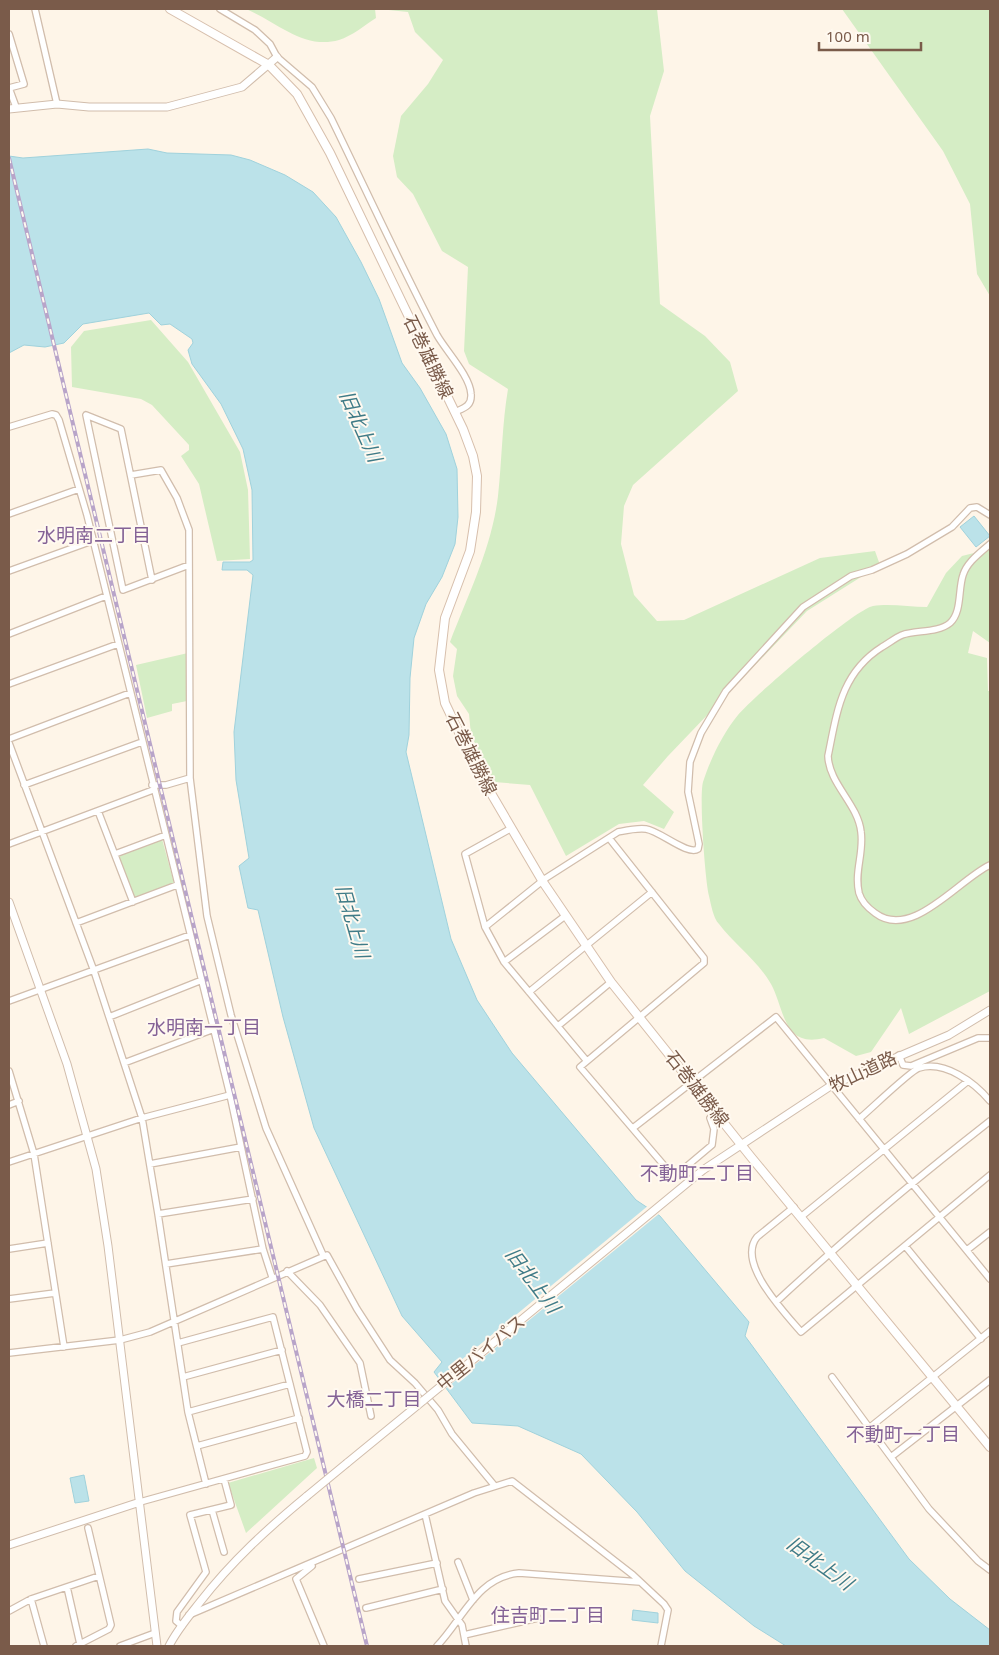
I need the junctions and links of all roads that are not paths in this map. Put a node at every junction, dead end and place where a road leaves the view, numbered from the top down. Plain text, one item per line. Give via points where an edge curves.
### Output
1 (35, 9) edge
2 (170, 9) edge
3 (220, 9) edge
4 (9, 34) edge
5 (277, 57) junction
6 (269, 65) junction
7 (57, 104) junction
8 (12, 108) edge
9 (455, 412) junction
10 (9, 427) edge
11 (131, 475) junction
12 (79, 489) junction
13 (9, 514) edge
14 (990, 515) edge
15 (92, 541) junction
16 (990, 544) edge
17 (189, 565) junction
18 (9, 571) edge
19 (152, 580) junction
20 (106, 596) junction
21 (9, 634) edge
22 (118, 644) junction
23 (9, 684) edge
24 (130, 693) junction
25 (9, 739) edge
26 (142, 742) junction
27 (9, 743) edge
28 (190, 778) junction
29 (24, 785) junction
30 (153, 788) junction
31 (98, 811) junction
32 (510, 829) junction
33 (41, 832) junction
34 (166, 835) junction
35 (609, 838) junction
36 (9, 844) edge
37 (115, 854) junction
38 (990, 865) edge
39 (543, 882) junction
40 (177, 885) junction
41 (652, 892) junction
42 (9, 902) edge
43 (133, 902) junction
44 (565, 916) junction
45 (76, 923) junction
46 (485, 927) junction
47 (190, 936) junction
48 (586, 947) junction
49 (504, 962) junction
50 (94, 971) junction
51 (202, 980) junction
52 (612, 982) junction
53 (41, 989) junction
54 (529, 992) junction
55 (9, 1001) edge
56 (990, 1010) edge
57 (109, 1017) junction
58 (641, 1017) junction
59 (558, 1026) junction
60 (214, 1030) junction
61 (990, 1038) edge
62 (899, 1055) junction
63 (586, 1060) junction
64 (124, 1063) junction
65 (9, 1071) edge
66 (968, 1081) junction
67 (693, 1082) junction
68 (832, 1085) junction
69 (230, 1095) junction
70 (19, 1101) junction
71 (990, 1101) edge
72 (9, 1105) edge
73 (717, 1112) junction
74 (142, 1118) junction
75 (860, 1119) junction
76 (990, 1121) edge
77 (633, 1128) junction
78 (88, 1135) junction
79 (741, 1145) junction
80 (241, 1147) junction
81 (884, 1150) junction
82 (34, 1154) junction
83 (9, 1162) edge
84 (150, 1164) junction
85 (990, 1175) edge
86 (912, 1182) junction
87 (254, 1198) junction
88 (794, 1207) junction
89 (158, 1214) junction
90 (802, 1216) junction
91 (940, 1218) junction
92 (990, 1232) edge
93 (48, 1243) junction
94 (906, 1246) junction
95 (263, 1249) junction
96 (9, 1250) edge
97 (967, 1250) junction
98 (831, 1251) junction
99 (323, 1255) junction
100 (166, 1264) junction
101 (287, 1271) junction
102 (272, 1278) junction
103 (990, 1279) edge
104 (859, 1286) junction
105 (55, 1293) junction
106 (9, 1299) edge
107 (776, 1302) junction
108 (174, 1322) junction
109 (990, 1331) edge
110 (981, 1339) junction
111 (120, 1340) junction
112 (178, 1343) junction
113 (64, 1347) junction
114 (282, 1350) junction
115 (9, 1353) edge
116 (183, 1377) junction
117 (832, 1377) dead end
118 (933, 1377) junction
119 (990, 1380) edge
120 (290, 1384) junction
121 (957, 1407) junction
122 (188, 1412) junction
123 (371, 1416) dead end
124 (299, 1418) junction
125 (869, 1428) junction
126 (196, 1446) junction
127 (990, 1447) edge
128 (891, 1457) junction
129 (224, 1479) junction
130 (206, 1484) junction
131 (494, 1485) junction
132 (140, 1502) junction
133 (212, 1510) junction
134 (425, 1514) junction
135 (88, 1528) dead end
136 (9, 1545) edge
137 (224, 1552) dead end
138 (317, 1562) junction
139 (458, 1562) dead end
140 (437, 1563) junction
141 (990, 1570) edge
142 (99, 1576) junction
143 (359, 1580) dead end
144 (644, 1586) junction
145 (67, 1587) junction
146 (443, 1590) junction
147 (31, 1599) junction
148 (473, 1600) junction
149 (366, 1608) dead end
150 (9, 1611) edge
151 (189, 1616) junction
152 (538, 1618) dead end
153 (458, 1619) junction
154 (182, 1626) junction
155 (155, 1633) junction
156 (464, 1635) junction
157 (169, 1644) edge
158 (78, 1645) edge
159 (44, 1646) edge
160 (120, 1646) edge
161 (157, 1646) edge
162 (324, 1646) edge
163 (437, 1646) edge
164 (466, 1646) edge
165 (661, 1646) edge

1 - 7 street
2 - 6 main road, 石巻雄勝線
3 - 5 street via 255,30 270,44
4 - 8 street via 24,84 9,88
5 - 6 street
5 - 9 street via 312,87 331,118 438,337 468,382 470,403
6 - 7 street via 242,87 167,107
6 - 9 main road, 石巻雄勝線 via 297,94 309,112
7 - 8 street
9 - 32 main road, 石巻雄勝線 via 473,456 478,494 470,551 448,605 442,630 441,686 459,736
10 - 12 street via 56,415
11 - 17 street via 160,470 177,498 189,530
11 - 19 street
11 - 19 street via 121,429 86,415 123,590
12 - 13 street
12 - 15 street
14 - 35 street via 977,507 970,508 952,527 907,554 851,576 822,595 803,608 726,691 701,733 690,762 688,792 698,849 689,850 646,829 631,829
15 - 18 street
15 - 20 street
16 - 38 street via 967,566 951,622 900,636 866,657 858,667 840,701 828,756 828,765 861,831 859,895 877,915 903,920 921,914
17 - 19 street
17 - 28 street
20 - 21 street
20 - 22 street
22 - 23 street
22 - 24 street
24 - 25 street
24 - 26 street
26 - 29 street
26 - 30 street
27 - 29 street
28 - 30 street
28 - 99 street via 207,916 240,1048 266,1128
29 - 33 street
30 - 31 street
30 - 34 street
31 - 33 street
31 - 37 street
32 - 39 main road, 石巻雄勝線
32 - 46 street via 465,854
33 - 36 street
33 - 45 street
34 - 37 street
34 - 40 street
35 - 39 street
35 - 41 street
37 - 43 street
39 - 44 main road, 石巻雄勝線
39 - 46 street
40 - 43 street
40 - 47 street
41 - 48 street
41 - 58 street via 704,958 704,963
42 - 53 street
43 - 45 street
44 - 48 main road, 石巻雄勝線
44 - 49 street
45 - 50 street
46 - 49 street
47 - 50 street
47 - 51 street
48 - 52 main road, 石巻雄勝線
48 - 54 street
49 - 54 street
50 - 53 street
50 - 57 street
51 - 57 street
51 - 60 street
52 - 58 main road, 石巻雄勝線
52 - 59 street
53 - 55 street
53 - 78 street
54 - 59 street
56 - 62 street, 牧山道路 via 949,1034
57 - 64 street
58 - 63 street
58 - 67 main road, 石巻雄勝線
59 - 63 street
60 - 64 street
60 - 69 street
61 - 62 street via 978,1038 911,1066 903,1065
62 - 68 street, 牧山道路
63 - 77 street via 580,1067
64 - 74 street
65 - 70 street
66 - 71 street
66 - 75 street via 931,1067 918,1069
66 - 81 street
67 - 68 street via 776,1018
67 - 73 main road, 石巻雄勝線
67 - 77 street
68 - 75 street
68 - 79 street, 牧山道路
69 - 74 street
69 - 80 street
70 - 72 street
70 - 82 street
73 - 77 street via 710,1118 714,1130 712,1145 674,1177
73 - 79 main road, 石巻雄勝線
74 - 78 street
74 - 84 street
75 - 81 street
76 - 86 street
78 - 82 street
78 - 111 street via 105,1218
79 - 88 main road, 石巻雄勝線
79 - 151 street, 中里バイパス, bridge via 703,1170 251,1543
80 - 84 street
80 - 87 street
81 - 86 street
81 - 90 street
82 - 83 street
82 - 93 street
84 - 89 street
85 - 91 street
86 - 91 street
86 - 98 street
87 - 89 street
87 - 95 street
88 - 90 main road, 石巻雄勝線
88 - 107 street via 757,1237 751,1249 762,1284
89 - 100 street
90 - 98 main road, 石巻雄勝線
91 - 94 street
91 - 97 street
92 - 97 street
93 - 96 street
93 - 105 street
94 - 104 street
94 - 110 street
95 - 100 street
95 - 102 street
97 - 103 street
98 - 104 main road, 石巻雄勝線
98 - 107 street
99 - 101 street
99 - 131 street via 328,1255 390,1360 438,1410 452,1434
100 - 108 street
101 - 102 street
101 - 123 street via 320,1306 360,1363
102 - 108 street
104 - 107 street via 801,1332
104 - 118 main road, 石巻雄勝線
105 - 106 street
105 - 113 street
108 - 111 street
108 - 112 street
109 - 110 street
110 - 118 street
111 - 113 street
111 - 132 street
112 - 114 street via 274,1317
112 - 116 street
113 - 115 street
114 - 116 street
114 - 120 street
116 - 122 street
117 - 125 street
118 - 121 main road, 石巻雄勝線
118 - 125 street
119 - 121 street
120 - 122 street
120 - 124 street
121 - 127 main road, 石巻雄勝線
121 - 128 street
122 - 126 street
124 - 126 street
124 - 129 street via 307,1452 305,1456
125 - 128 street
126 - 130 street
128 - 141 street via 929,1509
129 - 130 street
129 - 133 street via 230,1505
130 - 132 street
131 - 134 street
131 - 144 street via 517,1483
132 - 136 street
132 - 155 street
133 - 137 street
133 - 154 street via 190,1515 206,1572 177,1612 176,1621
134 - 138 street
134 - 140 street
135 - 142 street
138 - 151 street
138 - 162 street via 296,1579
139 - 148 street
140 - 143 street
140 - 146 street
142 - 145 street
142 - 158 street via 110,1627
144 - 148 street via 519,1573 496,1578
144 - 165 street via 668,1610
145 - 147 street
145 - 158 street
146 - 149 street
146 - 153 street via 448,1607
147 - 150 street
147 - 159 street
148 - 153 street
151 - 154 street, 中里バイパス
152 - 156 street
153 - 156 street
153 - 163 street
154 - 157 street, 中里バイパス
155 - 160 street
155 - 161 street
156 - 164 street

